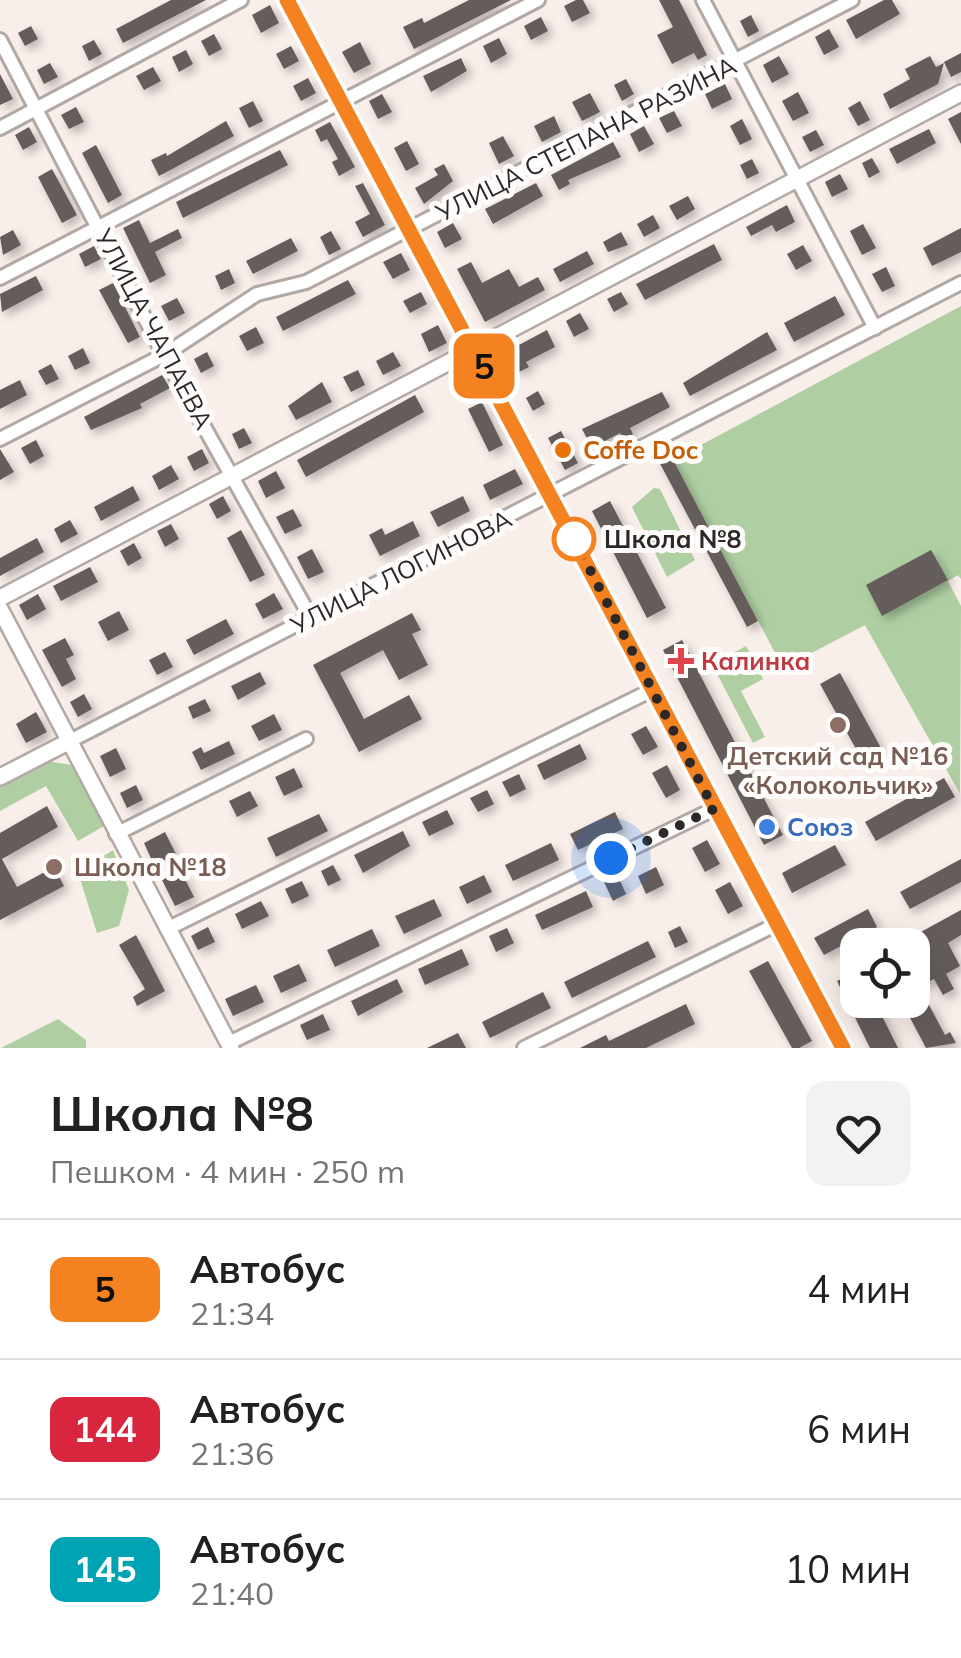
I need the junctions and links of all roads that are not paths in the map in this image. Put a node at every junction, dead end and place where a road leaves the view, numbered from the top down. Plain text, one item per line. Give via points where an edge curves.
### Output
1 (242, 0) edge
2 (287, 0) edge
3 (538, 0) edge
4 (704, 0) edge
5 (852, 0) edge
6 (0, 40) edge
7 (735, 62) junction
8 (961, 93) edge
9 (341, 98) junction
10 (37, 110) junction
11 (0, 128) edge
12 (798, 178) junction
13 (101, 227) junction
14 (410, 230) junction
15 (0, 278) edge
16 (961, 283) edge
17 (875, 328) junction
18 (474, 347) junction
19 (164, 355) junction
20 (0, 439) edge
21 (230, 474) junction
22 (551, 495) junction
23 (0, 598) edge
24 (0, 609) edge
25 (310, 618) junction
26 (652, 690) junction
27 (306, 738) dead end
28 (68, 742) junction
29 (0, 778) edge
30 (714, 809) junction
31 (116, 834) junction
32 (775, 925) junction
33 (167, 930) junction
34 (230, 1046) edge
35 (524, 1048) edge
36 (842, 1048) edge

1 - 10 street
2 - 9 street
3 - 9 street
4 - 7 street
5 - 7 street, УЛИЦА СТЕПАНА РАЗИНА
6 - 10 street, УЛИЦА ЧАПАЕВА
7 - 12 street
7 - 14 street, УЛИЦА СТЕПАНА РАЗИНА
8 - 12 street
9 - 13 street
9 - 14 street
10 - 11 street
10 - 13 street, УЛИЦА ЧАПАЕВА
12 - 17 street
12 - 18 street
13 - 15 street
13 - 19 street, УЛИЦА ЧАПАЕВА
14 - 18 street
14 - 19 street, УЛИЦА СТЕПАНА РАЗИНА via 306,282 257,294
16 - 17 street, УЛИЦА ЛОГИНОВА
17 - 22 street, УЛИЦА ЛОГИНОВА
18 - 21 street
18 - 22 street
19 - 20 street, УЛИЦА СТЕПАНА РАЗИНА
19 - 21 street, УЛИЦА ЧАПАЕВА
21 - 23 street
21 - 25 street, УЛИЦА ЧАПАЕВА
22 - 25 street, УЛИЦА ЛОГИНОВА
22 - 26 street
24 - 28 street
25 - 28 street, УЛИЦА ЛОГИНОВА
26 - 30 street
26 - 33 street
27 - 31 street
28 - 29 street, УЛИЦА ЛОГИНОВА
28 - 31 street
30 - 32 street
30 - 34 street
31 - 33 street
32 - 35 street
32 - 36 street
33 - 34 street

